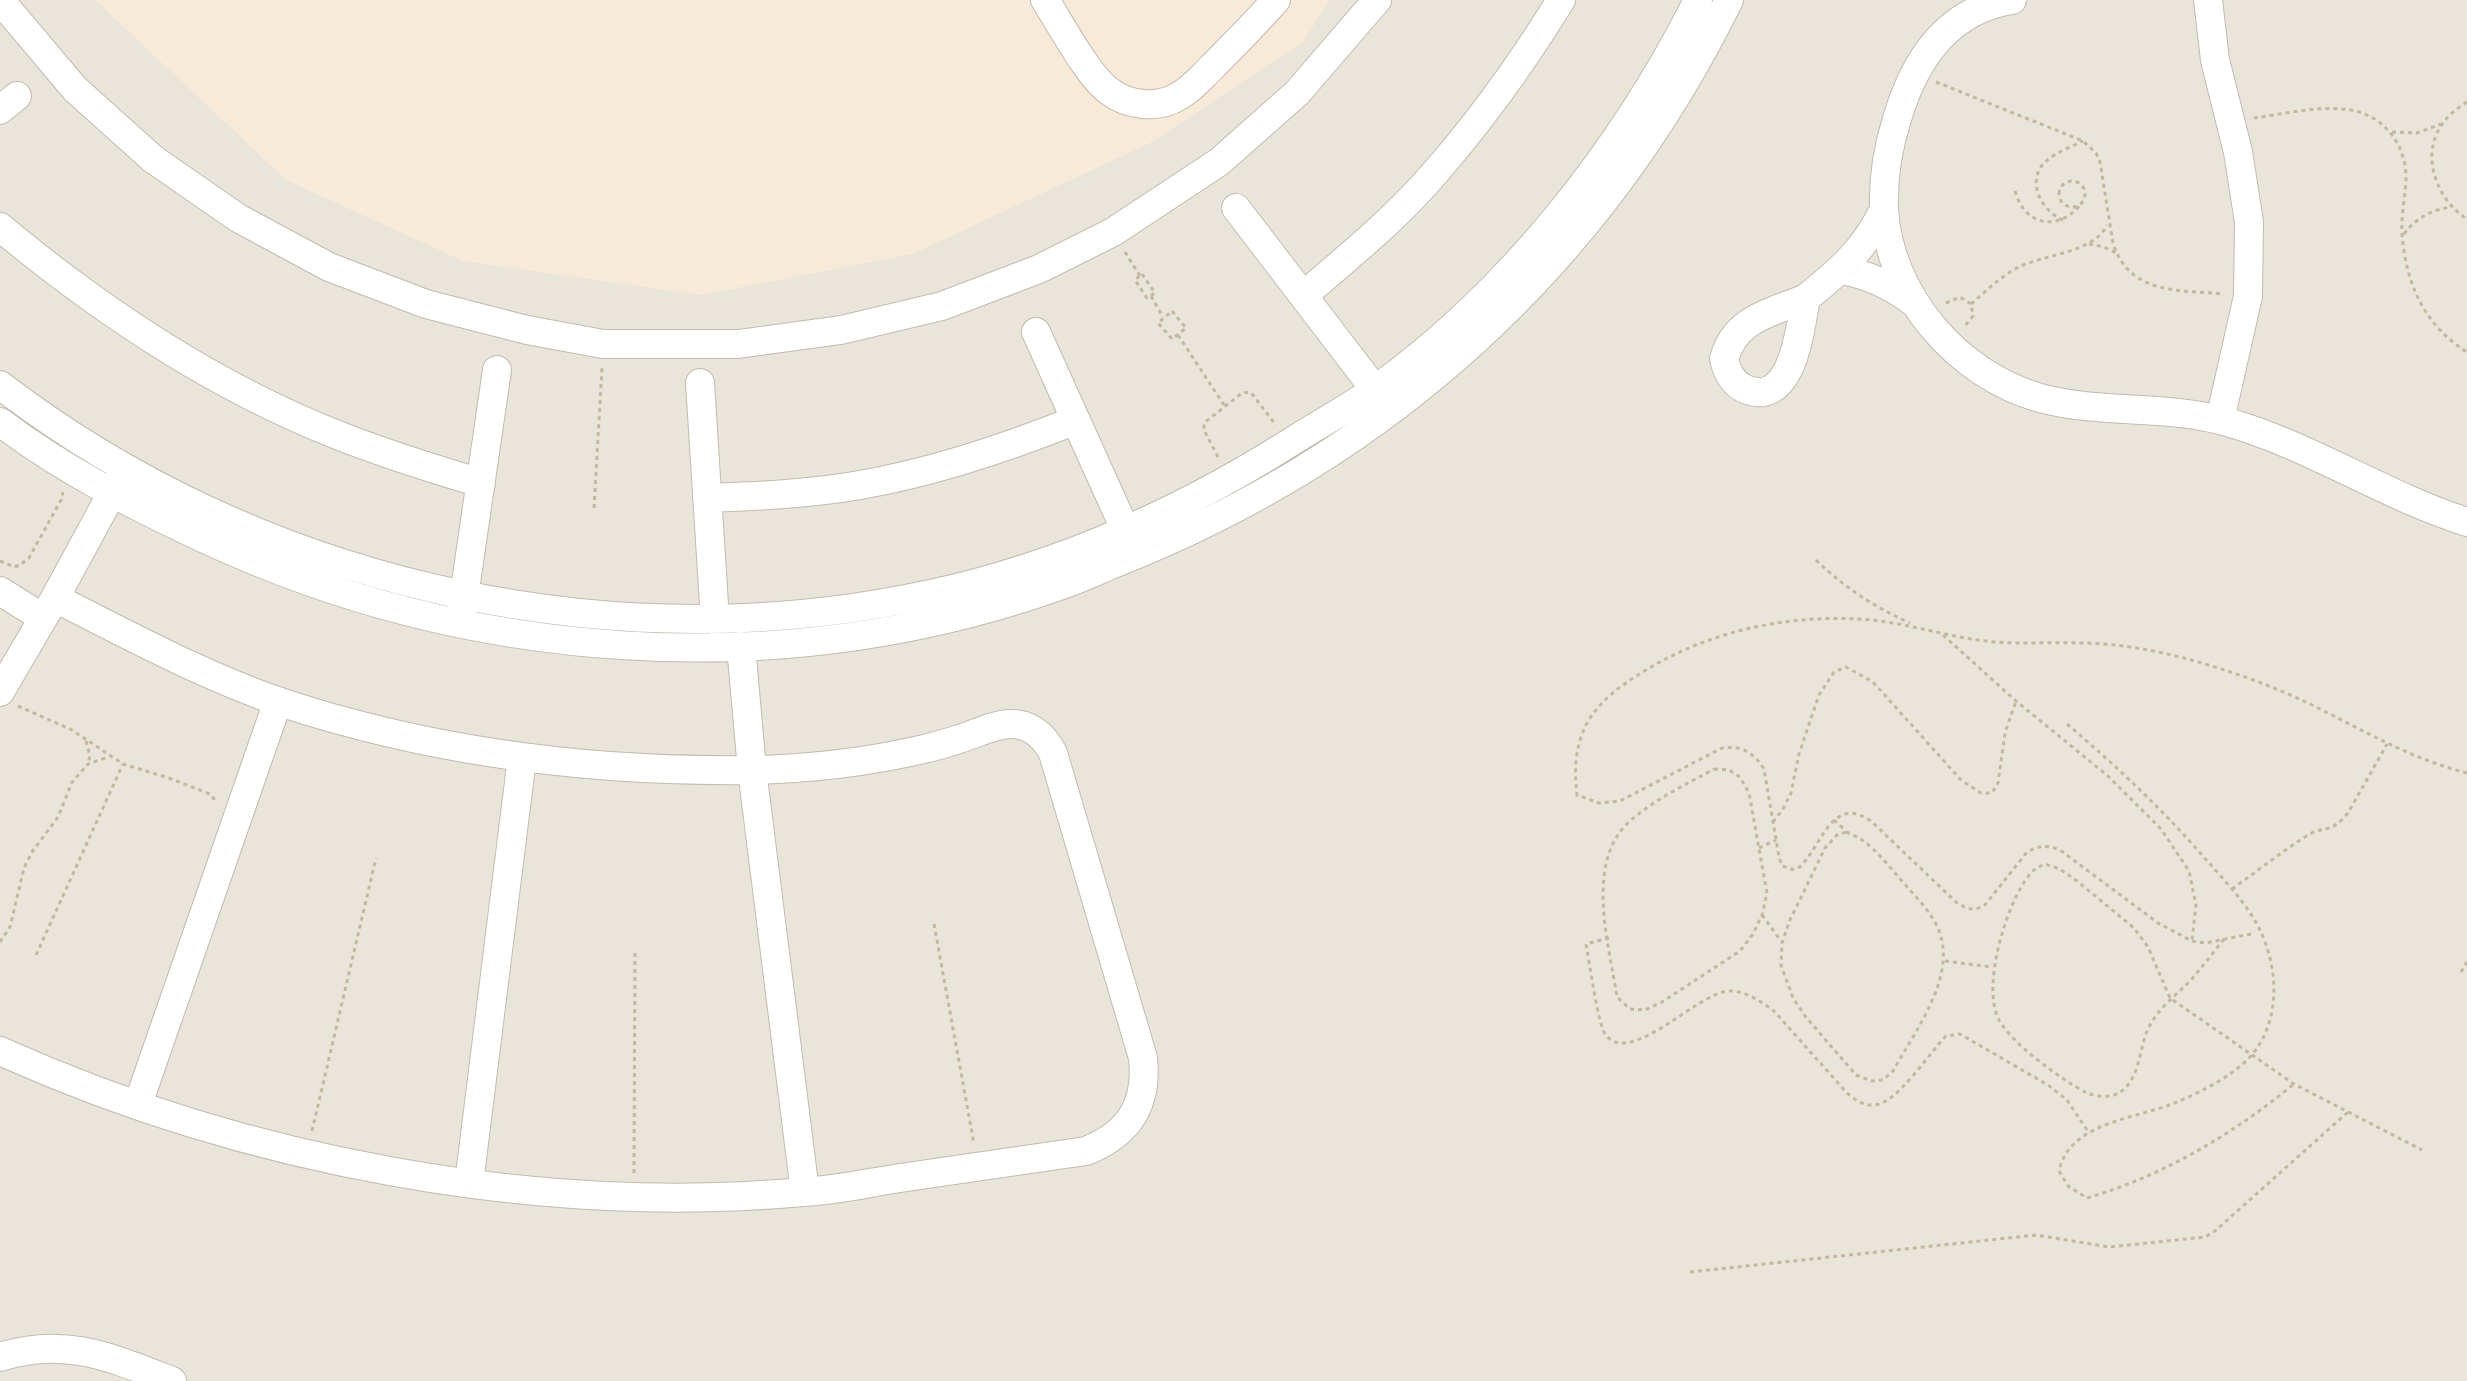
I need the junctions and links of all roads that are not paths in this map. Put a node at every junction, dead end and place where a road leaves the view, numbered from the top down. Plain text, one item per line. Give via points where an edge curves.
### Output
1 (0, 0) edge
2 (1045, 0) edge
3 (1276, 0) edge
4 (1377, 0) edge
5 (1561, 0) edge
6 (1698, 0) edge
7 (1729, 0) edge
8 (2012, 0) edge
9 (2185, 0) edge
10 (2208, 0) edge
11 (2214, 0) edge
12 (1236, 208) dead end
13 (1884, 209) junction
14 (0, 227) edge
15 (1842, 270) junction
16 (1304, 295) junction
17 (1806, 298) dead end
18 (1916, 304) junction
19 (1036, 332) dead end
20 (497, 370) dead end
21 (700, 383) dead end
22 (0, 385) edge
23 (1383, 400) junction
24 (1076, 420) junction
25 (2220, 420) junction
26 (0, 422) edge
27 (125, 468) junction
28 (481, 483) junction
29 (111, 494) junction
30 (707, 498) junction
31 (2467, 522) edge
32 (1131, 542) junction
33 (0, 591) edge
34 (465, 595) junction
35 (49, 608) junction
36 (715, 620) junction
37 (461, 623) junction
38 (741, 646) junction
39 (9, 699) edge
40 (278, 701) junction
41 (522, 758) junction
42 (752, 770) junction
43 (0, 1051) edge
44 (138, 1104) junction
45 (469, 1183) junction
46 (805, 1192) junction
47 (0, 1357) edge
48 (172, 1381) edge

1 - 4 street via 75,89 153,159 238,218 329,267 426,304 603,344 738,344 841,330 942,306 1039,269 1113,232 1219,162 1297,93
2 - 3 street via 1095,78 1125,100 1143,104 1179,97
5 - 16 street via 1486,112 1425,185
6 - 23 street via 1623,129 1550,224
7 - 23 street via 1646,144 1571,242 1486,331
8 - 13 street via 1975,12 1950,28 1913,73 1893,133
9 - 10 street
10 - 11 street
10 - 25 street via 2215,60 2249,222 2248,296
12 - 16 street
13 - 15 street
13 - 18 street via 1897,264
14 - 28 street via 119,319 243,392 330,432
15 - 17 street
15 - 18 street via 1874,278
16 - 23 street
18 - 25 street via 1947,343 2005,385 2075,405 2184,412
19 - 24 street
20 - 28 street
21 - 30 street
22 - 27 street
23 - 32 street via 1191,499
24 - 30 street via 947,466 859,486
24 - 32 street
25 - 31 street via 2288,443
26 - 29 street
27 - 29 street
27 - 34 street via 290,545
28 - 34 street
29 - 35 street
29 - 37 street via 281,572 400,610
30 - 36 street
32 - 36 street via 909,599 813,614
32 - 38 street via 1061,586 943,619 863,634
33 - 35 street
34 - 36 street via 589,614
34 - 37 street
35 - 39 street
35 - 40 street
37 - 38 street via 600,644
38 - 42 street
40 - 41 street via 404,736
40 - 44 street
41 - 42 street
41 - 45 street
42 - 46 street
42 - 46 street via 891,756 1010,724 1036,731 1053,753 1143,1058 1143,1093 1128,1123 1116,1136 1086,1151
43 - 44 street
44 - 45 street via 307,1154
45 - 46 street via 634,1196
47 - 48 street via 37,1349 89,1351

